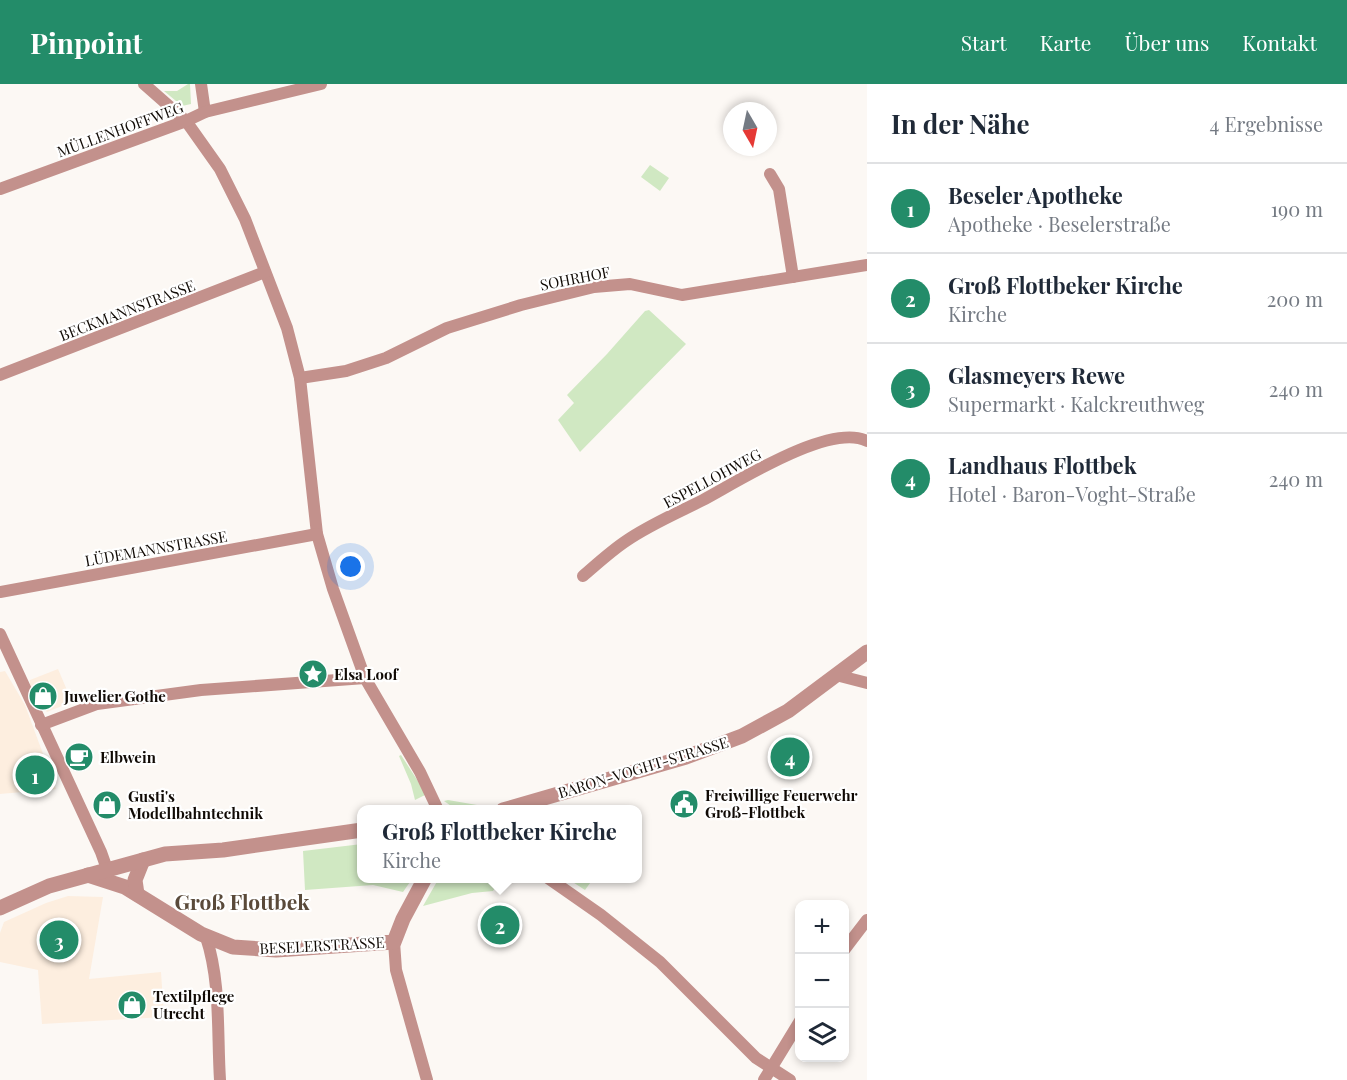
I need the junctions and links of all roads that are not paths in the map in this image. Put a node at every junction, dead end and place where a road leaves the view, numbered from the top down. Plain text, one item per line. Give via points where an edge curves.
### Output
1 (144, 84) edge
2 (201, 84) edge
3 (321, 84) edge
4 (205, 112) junction
5 (186, 121) junction
6 (770, 174) dead end
7 (0, 189) edge
8 (867, 265) edge
9 (265, 272) junction
10 (793, 277) junction
11 (0, 375) edge
12 (300, 378) junction
13 (867, 441) edge
14 (317, 534) junction
15 (583, 576) dead end
16 (0, 592) edge
17 (0, 634) edge
18 (867, 652) edge
19 (836, 675) junction
20 (365, 678) junction
21 (867, 682) edge
22 (41, 725) junction
23 (436, 805) edge
24 (520, 805) edge
25 (357, 831) edge
26 (143, 860) junction
27 (107, 869) junction
28 (88, 875) junction
29 (423, 883) edge
30 (554, 883) edge
31 (137, 894) junction
32 (0, 908) edge
33 (867, 920) edge
34 (206, 937) junction
35 (394, 942) junction
36 (849, 943) edge
37 (795, 1029) edge
38 (772, 1068) junction
39 (220, 1080) edge
40 (427, 1080) edge
41 (764, 1080) edge
42 (790, 1080) edge

1 - 5 street
2 - 4 street
3 - 4 street, MÜLLENHOFFWEG
4 - 5 street, MÜLLENHOFFWEG
5 - 7 street, MÜLLENHOFFWEG
5 - 9 street via 220,169
6 - 10 street via 779,189
8 - 10 street, SOHRHOF
9 - 11 street, BECKMANNSTRASSE
9 - 12 street via 287,328
10 - 12 street, SOHRHOF via 682,295 630,284 594,287 447,328 386,358 346,371
12 - 14 street
13 - 15 street, ESPELLOHWEG via 852,437 836,439 777,460 627,540
14 - 16 street, LÜDEMANNSTRASSE
14 - 20 street
17 - 22 street
18 - 19 street, BARON-VOGHT-STRASSE
19 - 21 street
19 - 24 street, BARON-VOGHT-STRASSE via 788,711 742,736 686,757
20 - 22 street via 201,690 97,704
20 - 23 street
22 - 27 street
25 - 26 street via 223,850 172,853
26 - 27 street
26 - 31 street via 136,874
27 - 28 street
28 - 31 street, BESELERSTRASSE
28 - 32 street via 49,886
29 - 35 street
30 - 38 street via 660,962 756,1059
31 - 34 street, BESELERSTRASSE
33 - 36 street
34 - 35 street, BESELERSTRASSE via 233,947 276,950
34 - 39 street via 212,961
35 - 40 street via 398,978
37 - 38 street
38 - 41 street
38 - 42 street

